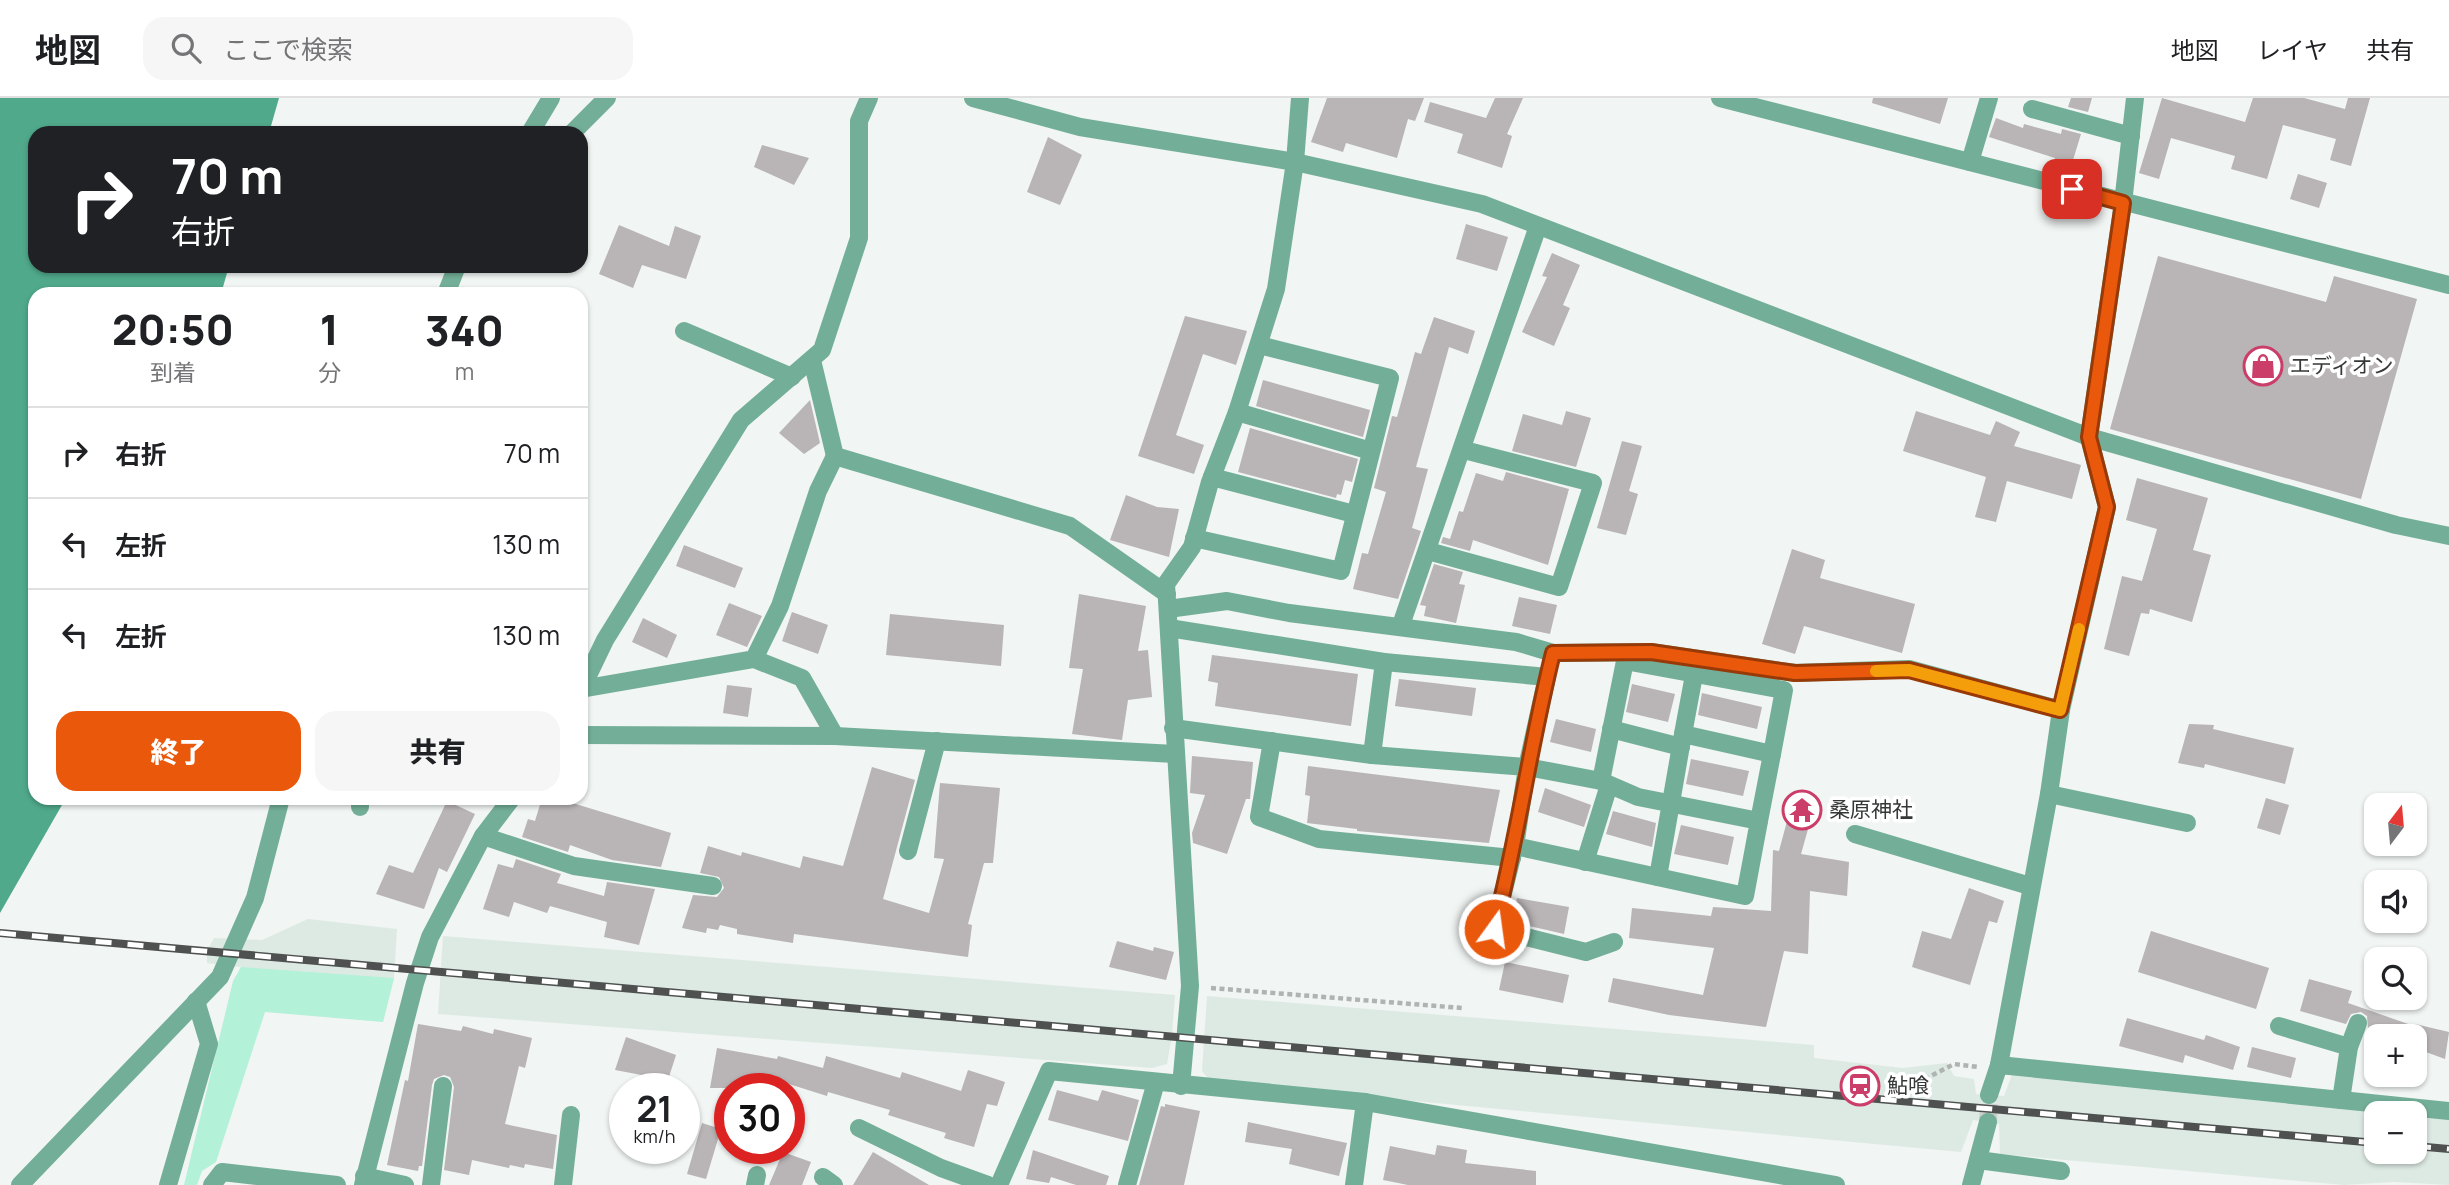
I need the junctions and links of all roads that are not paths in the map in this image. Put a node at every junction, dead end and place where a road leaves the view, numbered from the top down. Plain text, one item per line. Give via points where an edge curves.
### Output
1 (551, 98) edge
2 (607, 98) edge
3 (869, 98) edge
4 (973, 98) edge
5 (1300, 98) edge
6 (1720, 98) edge
7 (1989, 98) edge
8 (2135, 98) edge
9 (2032, 109) dead end
10 (534, 126) edge
11 (579, 126) edge
12 (2131, 136) junction
13 (1294, 162) junction
14 (1970, 162) junction
15 (2123, 203) junction
16 (1538, 226) junction
17 (2449, 285) edge
18 (684, 331) dead end
19 (1259, 345) junction
20 (812, 360) junction
21 (792, 377) junction
22 (1237, 412) junction
23 (2089, 437) junction
24 (1464, 450) junction
25 (1371, 451) junction
26 (835, 456) junction
27 (1212, 477) junction
28 (1354, 513) junction
29 (2449, 536) edge
30 (1194, 538) junction
31 (1428, 551) junction
32 (1167, 602) junction
33 (1401, 625) junction
34 (1169, 628) junction
35 (1553, 653) junction
36 (754, 659) junction
37 (1384, 662) junction
38 (588, 675) edge
39 (1694, 676) junction
40 (1547, 677) junction
41 (588, 689) edge
42 (2060, 710) junction
43 (1173, 728) junction
44 (1611, 729) junction
45 (588, 735) edge
46 (835, 736) junction
47 (937, 741) junction
48 (1272, 741) junction
49 (1682, 741) junction
50 (1175, 754) junction
51 (1772, 754) junction
52 (1372, 755) junction
53 (1527, 767) junction
54 (1605, 783) junction
55 (2049, 794) junction
56 (1672, 804) junction
57 (279, 805) edge
58 (507, 805) edge
59 (1759, 821) junction
60 (2187, 823) dead end
61 (1856, 834) dead end
62 (483, 836) junction
63 (908, 851) dead end
64 (1514, 852) junction
65 (1585, 862) junction
66 (1658, 877) junction
67 (713, 886) dead end
68 (2030, 886) junction
69 (1614, 942) dead end
70 (195, 1001) junction
71 (2358, 1023) dead end
72 (2279, 1026) dead end
73 (2349, 1048) junction
74 (1999, 1065) junction
75 (1156, 1082) junction
76 (443, 1086) dead end
77 (1181, 1086) junction
78 (1989, 1095) tunnel mouth
79 (2341, 1100) junction
80 (1365, 1102) junction
81 (2449, 1111) edge
82 (571, 1115) dead end
83 (1988, 1122) tunnel mouth
84 (859, 1128) dead end
85 (1978, 1160) junction
86 (2060, 1171) dead end
87 (363, 1180) edge
88 (20, 1185) edge
89 (168, 1185) edge
90 (212, 1185) edge
91 (337, 1185) edge
92 (405, 1185) edge
93 (431, 1185) edge
94 (563, 1185) edge
95 (989, 1185) edge
96 (999, 1185) edge
97 (1127, 1185) edge
98 (1354, 1185) edge
99 (1836, 1185) edge
100 (1971, 1185) edge

1 - 10 street
2 - 11 street
3 - 20 street via 859,121 859,238 822,351
4 - 13 street via 1080,127
5 - 13 street
6 - 14 street
7 - 14 street
8 - 12 street
9 - 12 street
12 - 15 street
13 - 16 street via 1482,204
13 - 19 street via 1276,289
14 - 15 street
15 - 17 street
15 - 23 street
16 - 23 street
16 - 24 street
18 - 21 street
19 - 22 street
19 - 25 street via 1390,378
20 - 21 street
20 - 26 street
21 - 38 street via 741,420 605,639
22 - 25 street
22 - 27 street
23 - 29 street
23 - 42 street via 2107,507
24 - 31 street
24 - 31 street via 1593,483 1559,587
25 - 28 street
26 - 32 street via 1070,526
26 - 36 street via 818,491 780,606
27 - 28 street
27 - 30 street
28 - 30 street via 1341,571
30 - 32 street via 1167,584
31 - 33 street
32 - 33 street via 1227,601
32 - 34 street
33 - 35 street via 1516,642
34 - 37 street
34 - 43 street
35 - 40 street
35 - 42 street via 1651,652 1795,673 1909,670
36 - 41 street
36 - 46 street via 802,678
37 - 40 street
37 - 52 street
39 - 44 street via 1625,661
39 - 49 street
39 - 51 street via 1784,690
40 - 53 street
42 - 55 street
43 - 48 street
43 - 50 street
44 - 49 street
44 - 54 street
45 - 46 street
46 - 47 street
47 - 50 street
47 - 63 street
48 - 52 street
48 - 64 street via 1259,817 1320,839
49 - 51 street
49 - 56 street
50 - 77 street via 1190,986
51 - 59 street
52 - 53 street
53 - 54 street
53 - 64 street
54 - 56 street
54 - 65 street
55 - 60 street
55 - 68 street
56 - 59 street
56 - 66 street
57 - 70 street via 255,898 233,953 220,977
58 - 62 street
59 - 66 street via 1745,897
61 - 68 street
62 - 67 street via 574,866
62 - 87 street via 430,937
64 - 65 street
64 - 69 street via 1494,929 1586,952
65 - 66 street
68 - 74 street
70 - 88 street
70 - 89 street via 209,1044
71 - 73 street
72 - 73 street
73 - 79 street
74 - 78 street
74 - 79 street
75 - 77 street
75 - 96 street via 1049,1071
75 - 97 street
76 - 93 street
77 - 80 street
79 - 81 street
80 - 98 street
80 - 99 street
82 - 94 street
83 - 85 street
84 - 95 street via 941,1168
85 - 86 street
85 - 100 street
87 - 92 street
90 - 91 street via 222,1171

